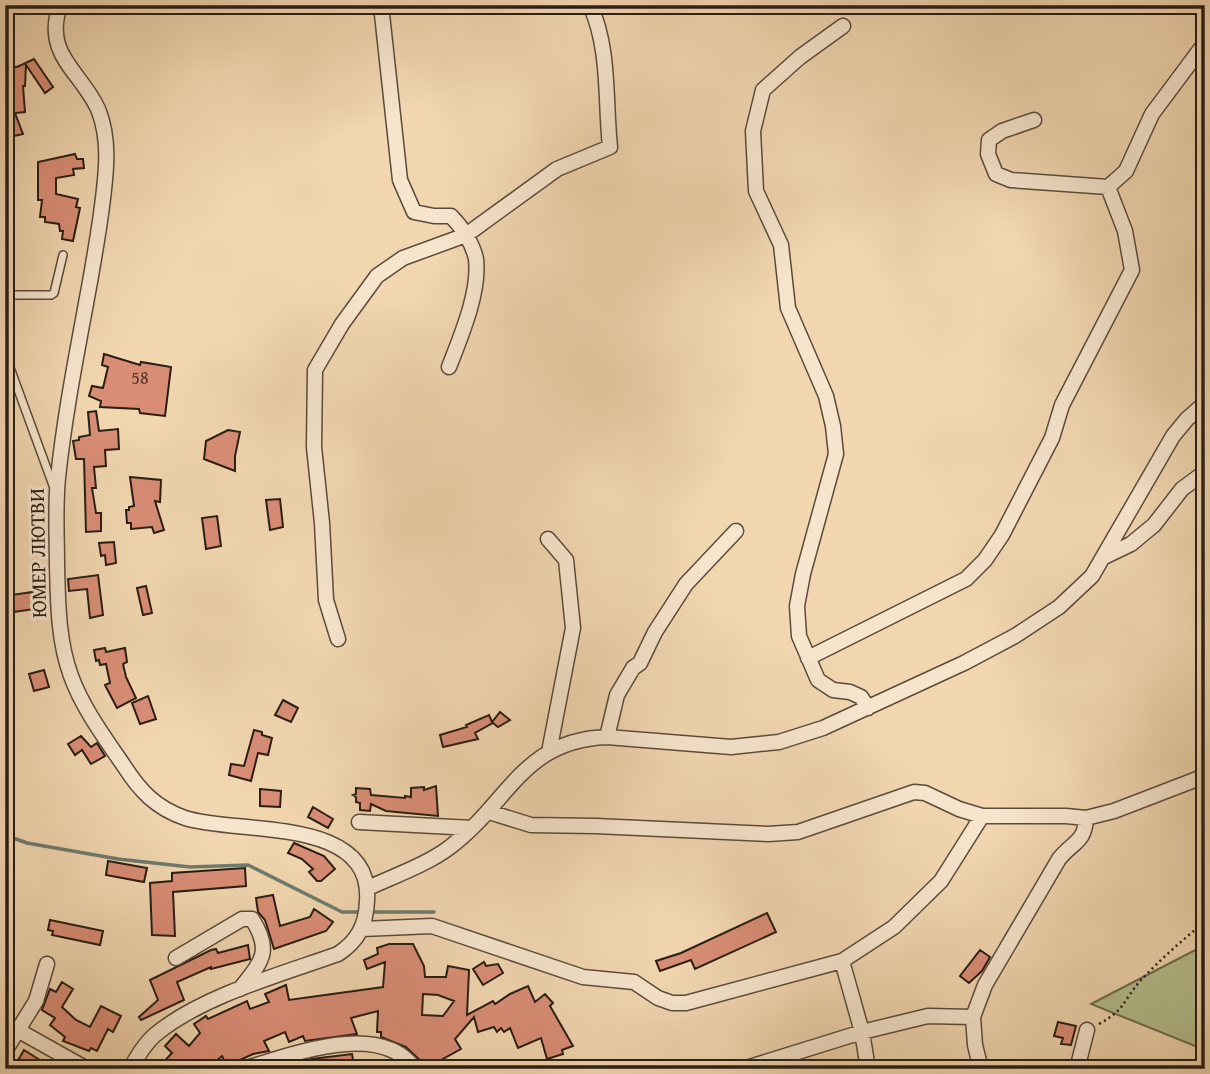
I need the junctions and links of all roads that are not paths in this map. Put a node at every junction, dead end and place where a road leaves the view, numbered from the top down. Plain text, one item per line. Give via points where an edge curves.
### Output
1 (381, 5) edge
2 (590, 5) edge
3 (58, 11) edge
4 (843, 26) dead end
5 (1205, 43) edge
6 (1034, 120) dead end
7 (1108, 187) junction
8 (466, 235) junction
9 (63, 255) dead end
10 (5, 295) edge
11 (5, 354) edge
12 (449, 367) dead end
13 (1205, 403) edge
14 (1205, 472) edge
15 (57, 496) junction
16 (736, 531) dead end
17 (548, 539) dead end
18 (1104, 557) junction
19 (338, 639) dead end
20 (808, 658) junction
21 (868, 708) junction
22 (607, 737) junction
23 (550, 751) junction
24 (1205, 776) edge
25 (489, 812) junction
26 (982, 816) junction
27 (1086, 818) junction
28 (359, 822) dead end
29 (472, 828) junction
30 (368, 888) junction
31 (364, 918) junction
32 (176, 958) dead end
33 (842, 961) junction
34 (47, 964) dead end
35 (239, 990) junction
36 (973, 1017) junction
37 (5, 1023) edge
38 (1087, 1030) road end
39 (19, 1031) junction
40 (862, 1032) junction
41 (5, 1051) edge
42 (87, 1069) edge
43 (130, 1069) edge
44 (243, 1069) edge
45 (415, 1069) edge
46 (743, 1069) edge
47 (868, 1069) edge
48 (981, 1069) edge
49 (1077, 1069) edge

1 - 8 street via 400,180 414,212 452,216
2 - 8 street via 605,66 610,147 558,169
3 - 15 street, ЮМЕР ЛЮТВИ via 58,49 99,111 107,162
4 - 20 street via 763,90 753,131 756,191 781,246 788,308 826,396 836,454 796,606 799,636
5 - 7 street via 1152,114 1126,171
6 - 7 street via 989,140 988,155 996,174 1011,180
7 - 20 street via 1125,231 1132,270 1002,535 966,579
8 - 12 street via 476,258 474,289
8 - 19 street via 403,258 376,276 315,370 314,447 326,600
9 - 10 lane via 54,293
11 - 15 lane
13 - 18 street via 1173,436
14 - 18 street via 1182,489 1154,525 1131,544
15 - 30 street, ЮМЕР ЛЮТВИ via 58,604 71,678 148,799 182,817 208,824 320,838 347,853
16 - 22 street via 686,584 655,632 617,695
17 - 23 street via 566,560 573,628
18 - 21 street via 1092,576 1059,607 1015,636
20 - 21 street via 818,680 833,690 861,697
21 - 22 street via 799,736 757,745
22 - 23 street via 588,738
23 - 25 street via 530,764
24 - 27 street
25 - 26 street via 531,825 768,834 798,832 914,792
25 - 29 street
26 - 27 street
26 - 33 street via 941,881 894,927
27 - 36 street via 1083,835 1059,859 985,985
28 - 29 street
29 - 30 street via 447,849
30 - 31 street
31 - 33 street via 432,926 583,977 635,982 672,1003
31 - 35 street via 355,941 338,954
32 - 35 street via 242,919 252,919 265,949 261,962
33 - 40 street
34 - 39 street via 36,1001
35 - 43 street via 183,1016 155,1035
36 - 40 street via 928,1016
36 - 48 street
37 - 39 street
38 - 49 street
39 - 41 street
39 - 42 street
40 - 46 street
40 - 47 street
44 - 45 street via 320,1046 343,1044 385,1048

